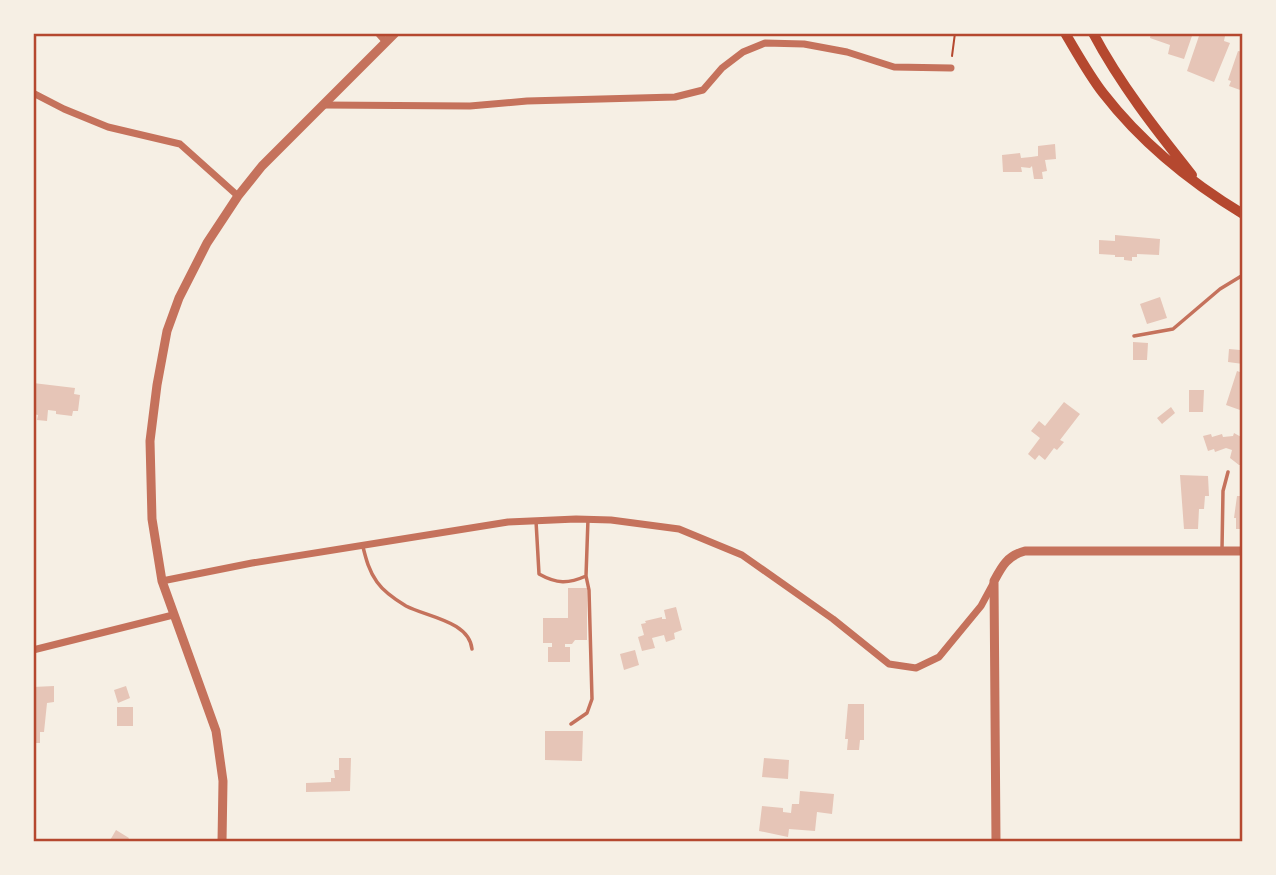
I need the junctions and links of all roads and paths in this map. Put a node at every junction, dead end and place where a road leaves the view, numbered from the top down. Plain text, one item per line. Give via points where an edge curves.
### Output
1 (379, 33) edge
2 (395, 33) edge
3 (954, 33) edge
4 (1065, 33) edge
5 (1093, 33) edge
6 (386, 42) junction
7 (951, 68) joint
8 (33, 93) edge
9 (323, 106) junction
10 (1203, 188) junction
11 (238, 197) junction
12 (1243, 214) edge
13 (1243, 275) edge
14 (1134, 336) dead end
15 (1228, 472) dead end
16 (588, 519) junction
17 (536, 521) junction
18 (362, 545) junction
19 (1222, 551) junction
20 (1243, 551) edge
21 (586, 576) junction
22 (162, 581) junction
23 (994, 581) junction
24 (173, 615) junction
25 (472, 649) dead end
26 (33, 650) edge
27 (571, 724) dead end
28 (222, 842) edge
29 (996, 842) edge

1 - 6 street
2 - 6 street
3 - 7 path
4 - 10 main road via 1103,93 1160,156
5 - 10 main road via 1143,112
6 - 9 street
7 - 9 street via 894,67 847,52 765,43 743,52 703,90 675,97 470,106
8 - 11 street via 108,127 180,144
9 - 11 street via 262,166
10 - 12 main road
11 - 22 street via 207,243 179,298 162,355 152,412 149,472
13 - 14 lane via 1172,329
15 - 19 lane via 1223,491
16 - 17 street
16 - 21 lane
16 - 23 street via 679,529 742,555 889,664 916,668 939,657 981,607
17 - 18 street
17 - 21 lane via 540,574 553,582 570,583
18 - 22 street
18 - 25 lane via 378,584 407,607 457,628 468,636
19 - 20 street
19 - 23 street via 1025,551 1005,561
21 - 27 lane via 592,699 587,713
22 - 24 street
23 - 29 street
24 - 26 street
24 - 28 street via 218,740

